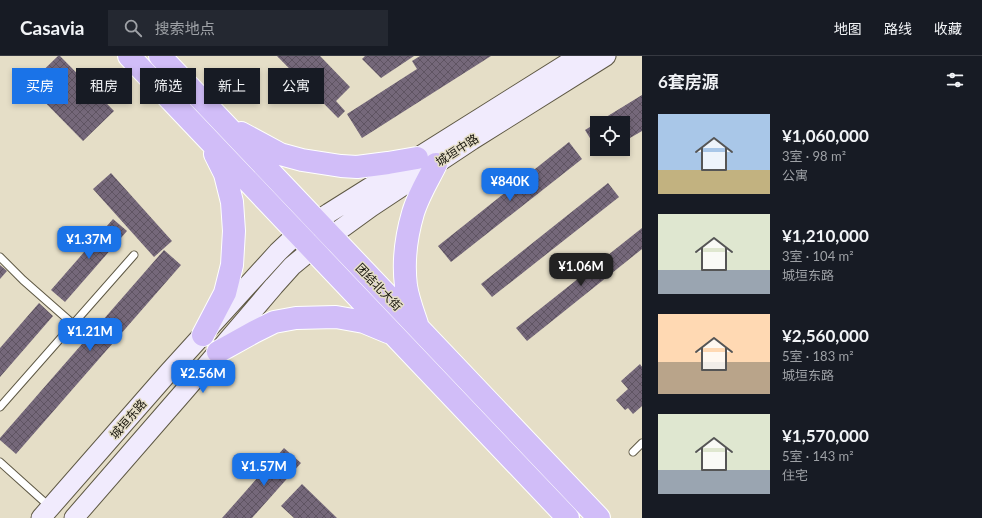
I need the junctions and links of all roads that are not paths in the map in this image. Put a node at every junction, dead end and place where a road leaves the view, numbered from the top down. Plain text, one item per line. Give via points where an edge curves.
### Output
1 (129, 56) edge
2 (160, 56) edge
3 (579, 56) edge
4 (606, 56) edge
5 (223, 123) junction
6 (209, 140) junction
7 (427, 161) junction
8 (323, 228) junction
9 (298, 234) junction
10 (313, 249) junction
11 (134, 255) dead end
12 (0, 256) edge
13 (73, 324) junction
14 (419, 329) junction
15 (393, 334) junction
16 (203, 335) junction
17 (218, 352) junction
18 (0, 407) edge
19 (642, 443) edge
20 (633, 452) dead end
21 (0, 462) edge
22 (46, 512) edge
23 (74, 518) edge
24 (568, 518) edge
25 (599, 518) edge

1 - 6 highway, 团结北大街
2 - 5 highway, 团结北大街
3 - 7 main road, 城垣中路
4 - 7 main road, 城垣中路 via 472,140
5 - 7 highway via 280,154 302,160 358,167
5 - 8 highway, 团结北大街
6 - 9 highway, 团结北大街
6 - 16 highway via 225,174 232,202 234,231 232,265 225,292
7 - 8 main road, 城垣中路 via 371,207
7 - 14 highway via 423,189 413,213 405,258 406,286
8 - 9 main road, 城垣中路
8 - 10 main road, 城垣中路
8 - 14 highway, 团结北大街
9 - 10 highway, 团结北大街
9 - 16 main road, 城垣东路 via 278,252
10 - 15 highway, 团结北大街
10 - 17 main road, 城垣东路 via 292,266
11 - 13 lane
12 - 13 lane
13 - 18 lane
14 - 25 highway, 团结北大街
15 - 17 highway via 364,322 336,317 296,318 274,322
15 - 24 highway, 团结北大街
16 - 22 main road, 城垣东路
17 - 23 main road, 城垣东路
19 - 20 lane
21 - 22 lane

